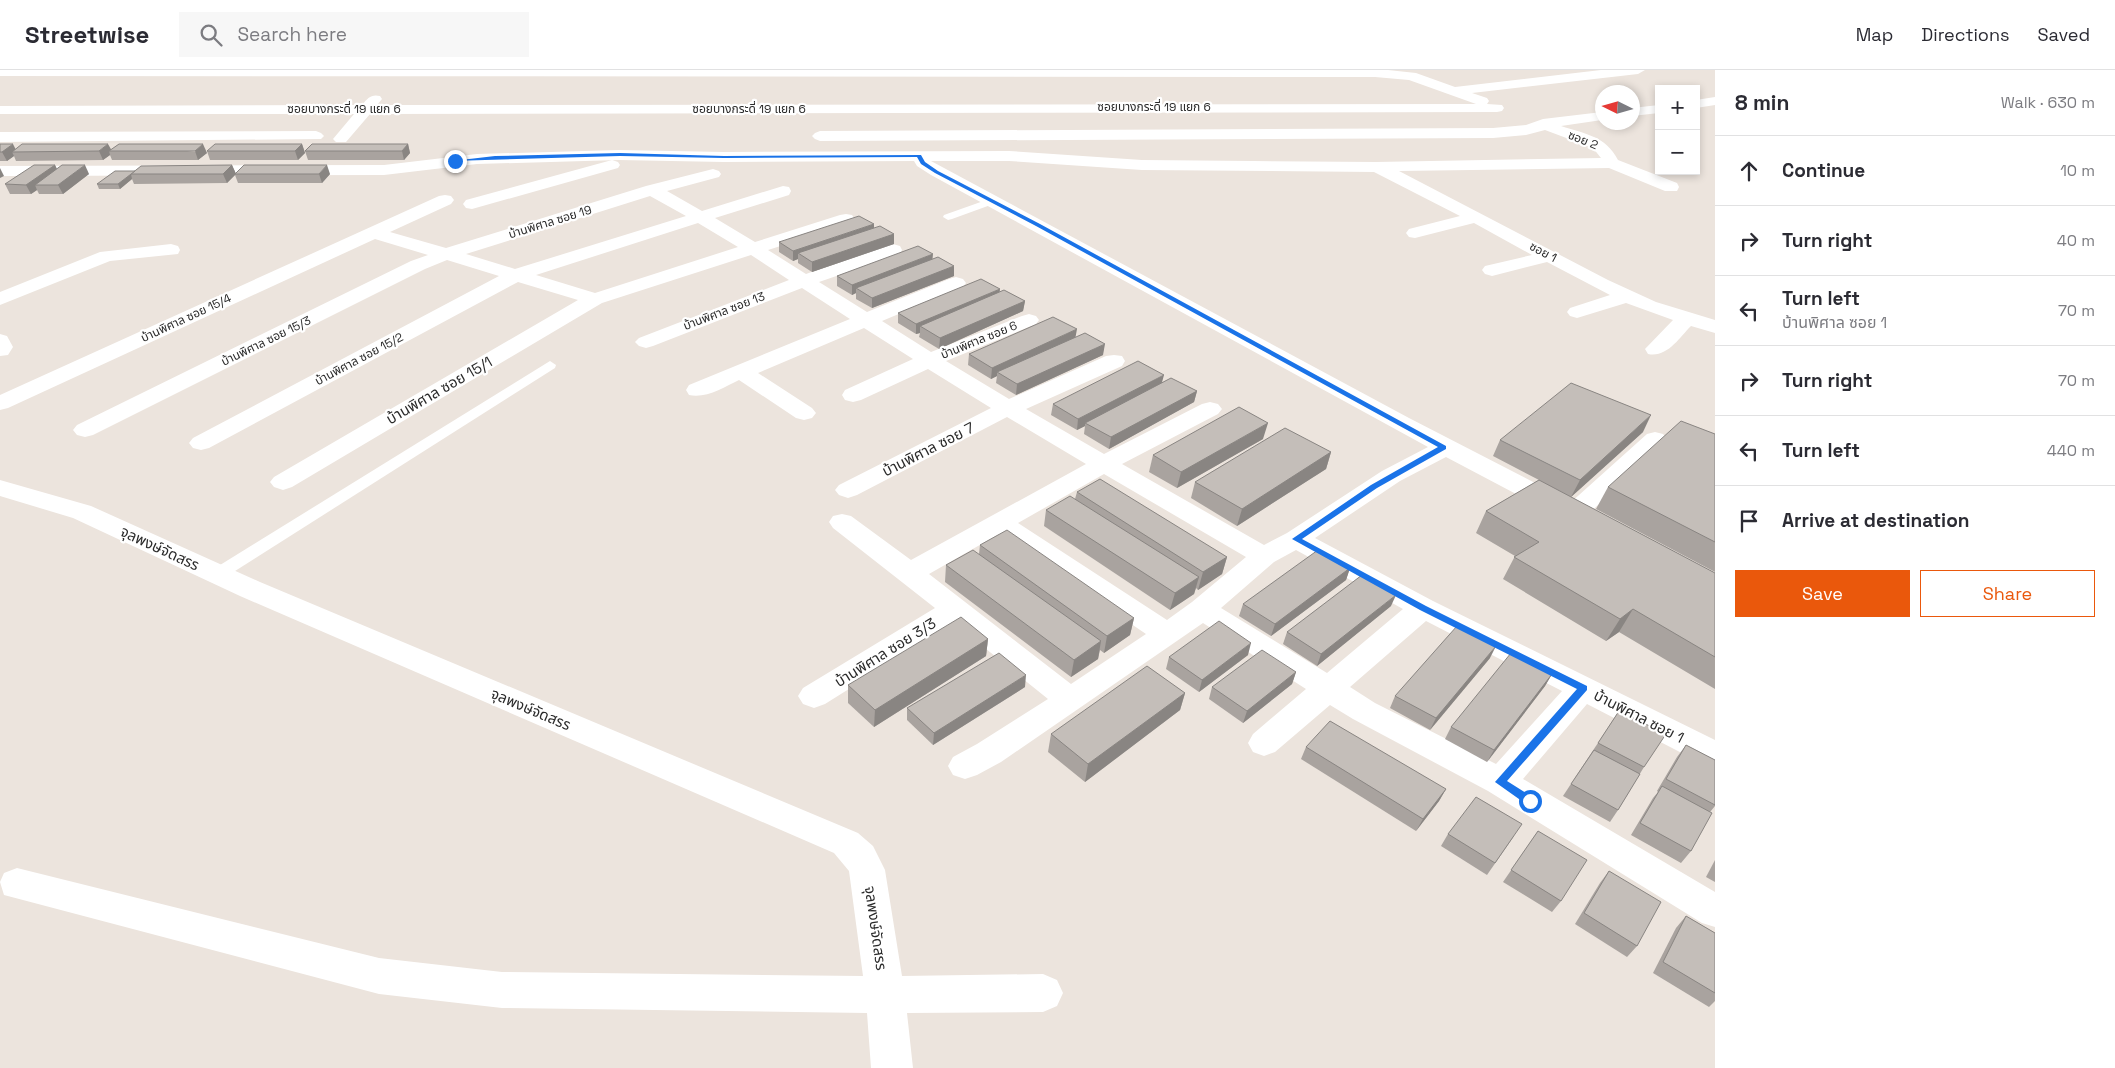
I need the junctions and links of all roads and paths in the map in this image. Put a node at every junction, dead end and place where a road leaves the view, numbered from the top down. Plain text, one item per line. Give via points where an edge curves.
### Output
1 (1638, 70) edge
2 (1374, 71) edge
3 (0, 72) edge
4 (135, 73) junction
5 (397, 74) junction
6 (116, 86) dead end
7 (1456, 91) junction
8 (1704, 103) edge
9 (367, 109) junction
10 (1655, 109) edge
11 (0, 110) edge
12 (1640, 111) edge
13 (1715, 112) edge
14 (1595, 117) edge
15 (1525, 118) dead end
16 (1543, 124) junction
17 (316, 136) dead end
18 (820, 136) dead end
19 (0, 137) edge
20 (341, 139) dead end
21 (919, 156) junction
22 (1611, 163) junction
23 (1376, 167) junction
24 (30, 170) junction
25 (112, 170) junction
26 (0, 171) edge
27 (632, 174) junction
28 (713, 174) dead end
29 (8, 186) edge
30 (89, 186) dead end
31 (1671, 187) dead end
32 (783, 191) dead end
33 (445, 200) dead end
34 (992, 201) junction
35 (472, 204) dead end
36 (702, 217) junction
37 (948, 217) dead end
38 (1476, 217) junction
39 (846, 219) edge
40 (372, 232) junction
41 (1415, 233) dead end
42 (753, 248) junction
43 (171, 250) dead end
44 (893, 250) dead end
45 (447, 254) junction
46 (1550, 256) junction
47 (1492, 270) dead end
48 (516, 275) junction
49 (803, 281) junction
50 (956, 283) dead end
51 (1628, 296) junction
52 (0, 299) edge
53 (595, 299) junction
54 (1577, 312) dead end
55 (1687, 318) junction
56 (867, 320) junction
57 (1029, 320) dead end
58 (1715, 327) edge
59 (0, 340) edge
60 (646, 342) dead end
61 (1656, 349) dead end
62 (0, 350) edge
63 (929, 360) junction
64 (1114, 361) dead end
65 (550, 365) dead end
66 (740, 370) junction
67 (696, 390) dead end
68 (853, 395) dead end
69 (0, 403) edge
70 (1008, 408) junction
71 (1210, 409) dead end
72 (804, 413) dead end
73 (85, 430) dead end
74 (1655, 439) dead end
75 (202, 443) dead end
76 (1444, 447) junction
77 (1102, 465) junction
78 (283, 482) dead end
79 (2, 490) edge
80 (848, 490) dead end
81 (1573, 514) junction
82 (842, 522) dead end
83 (1000, 522) junction
84 (1598, 527) edge
85 (1296, 539) junction
86 (1264, 556) junction
87 (910, 573) junction
88 (218, 574) junction
89 (1423, 608) junction
90 (955, 609) junction
91 (1202, 609) junction
92 (1167, 634) junction
93 (1584, 688) junction
94 (1328, 689) junction
95 (814, 696) dead end
96 (1070, 700) junction
97 (1264, 743) dead end
98 (1715, 755) edge
99 (965, 766) dead end
100 (1500, 782) junction
101 (17, 884) dead end
102 (1715, 911) edge
103 (1043, 993) dead end
104 (885, 995) junction
105 (892, 1068) edge

1 - 7 street
2 - 5 street
2 - 7 street via 1404,74
3 - 4 street
4 - 5 street
4 - 6 street
5 - 9 street
7 - 9 street, ซอยบางกระดี่ 19 แยก 6 via 1502,109
8 - 13 street
9 - 11 street, ซอยบางกระดี่ 19 แยก 6
9 - 20 street
10 - 12 street
14 - 16 street
15 - 16 street, ซอย 2
16 - 18 street via 1510,132 1463,134
16 - 22 street, ซอย 2 via 1599,146 1605,150
17 - 19 street
21 - 23 street via 1009,156 1142,165
21 - 27 street via 724,157
21 - 34 street via 923,163 937,172
22 - 23 street
22 - 31 street, ซอย 2
23 - 38 street, ซอย 1
24 - 25 street
24 - 26 street
24 - 29 street
25 - 27 street via 384,170 477,159
25 - 30 street
27 - 28 street
27 - 35 street
27 - 36 street
27 - 45 street, บ้านพิศาล ซอย 19
32 - 36 street, บ้านพิศาล ซอย 15/2
33 - 40 street, บ้านพิศาล ซอย 15/4
34 - 37 lane
34 - 76 street
36 - 42 street
36 - 48 street, บ้านพิศาล ซอย 15/2
38 - 41 street
38 - 46 street, ซอย 1
39 - 42 street, บ้านพิศาล ซอย 15/1
40 - 45 street
40 - 69 street, บ้านพิศาล ซอย 15/4
42 - 49 street
42 - 53 street, บ้านพิศาล ซอย 15/1
43 - 52 street via 107,256
44 - 49 street, บ้านพิศาล ซอย 13
45 - 48 street
45 - 73 street, บ้านพิศาล ซอย 15/3
46 - 47 street
46 - 51 street, ซอย 1
48 - 53 street
48 - 75 street, บ้านพิศาล ซอย 15/2
49 - 56 street
49 - 60 street, บ้านพิศาล ซอย 13
50 - 56 street
51 - 54 street
51 - 55 street, ซอย 1
53 - 78 street, บ้านพิศาล ซอย 15/1
55 - 58 street, ซอย 1
55 - 61 street
56 - 63 street
56 - 66 street
57 - 63 street, บ้านพิศาล ซอย 6
59 - 62 street
63 - 68 street, บ้านพิศาล ซอย 6
63 - 70 street
64 - 70 street, บ้านพิศาล ซอย 7
65 - 88 lane
66 - 67 street
66 - 72 street
70 - 77 street
70 - 80 street, บ้านพิศาล ซอย 7
71 - 77 street
74 - 81 street
76 - 81 street
76 - 85 street via 1374,486
77 - 83 street
77 - 86 street
79 - 88 street, จุลพงษ์จัดสรร via 82,512
81 - 84 street
82 - 87 street
83 - 87 street
83 - 92 street
85 - 86 street
85 - 89 street, บ้านพิศาล ซอย 1
86 - 91 street
87 - 90 street
88 - 104 street, จุลพงษ์จัดสรร via 846,844 860,857 867,870
89 - 93 street, บ้านพิศาล ซอย 1
89 - 94 street
90 - 95 street, บ้านพิศาล ซอย 3/3
90 - 96 street
91 - 92 street
91 - 94 street
92 - 96 street
93 - 98 street, บ้านพิศาล ซอย 1
93 - 100 street
94 - 97 street
94 - 100 street
96 - 99 street
100 - 102 street
101 - 104 street via 379,976 502,990
103 - 104 street
104 - 105 street, จุลพงษ์จัดสรร

